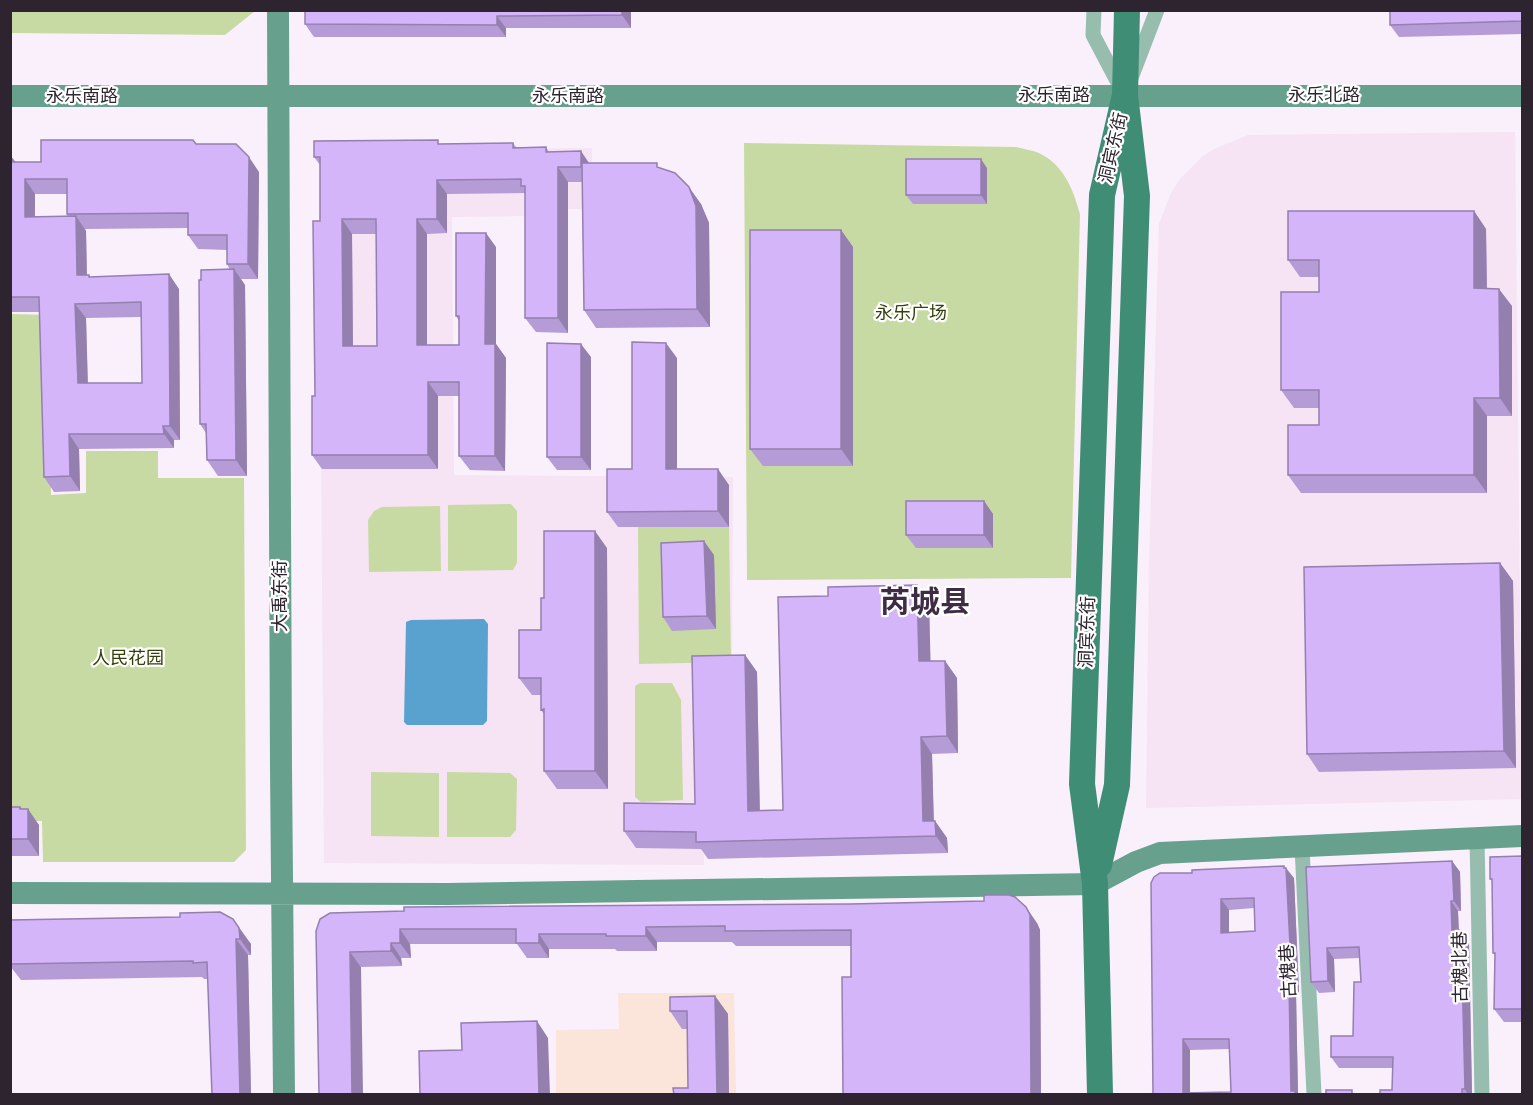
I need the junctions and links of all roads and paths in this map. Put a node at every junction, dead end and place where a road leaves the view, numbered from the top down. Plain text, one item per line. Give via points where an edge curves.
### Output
1 (278, 10) edge
2 (1094, 10) edge
3 (1127, 10) edge
4 (1158, 10) edge
5 (1125, 95) junction
6 (10, 96) edge
7 (1522, 96) edge
8 (278, 97) junction
9 (1522, 836) edge
10 (1477, 838) junction
11 (1302, 847) junction
12 (1095, 884) junction
13 (10, 893) edge
14 (282, 893) junction
15 (284, 1095) edge
16 (1100, 1095) edge
17 (1314, 1095) edge
18 (1482, 1095) edge

1 - 8 street, 大禹东街
2 - 5 street via 1094,35
3 - 5 main road
4 - 5 street
5 - 7 street, 永乐北路
5 - 8 street, 永乐南路
5 - 12 main road, 洞宾东街 via 1137,196 1117,785
5 - 12 main road, 洞宾东街 via 1102,195 1082,784
6 - 8 street, 永乐南路
8 - 14 street, 大禹东街
9 - 10 street
10 - 11 street
10 - 18 street, 古槐北巷
11 - 12 street via 1160,854
11 - 17 street, 古槐巷
12 - 14 street
12 - 16 main road, 洞宾东街
13 - 14 street
14 - 15 street, 大禹东街

